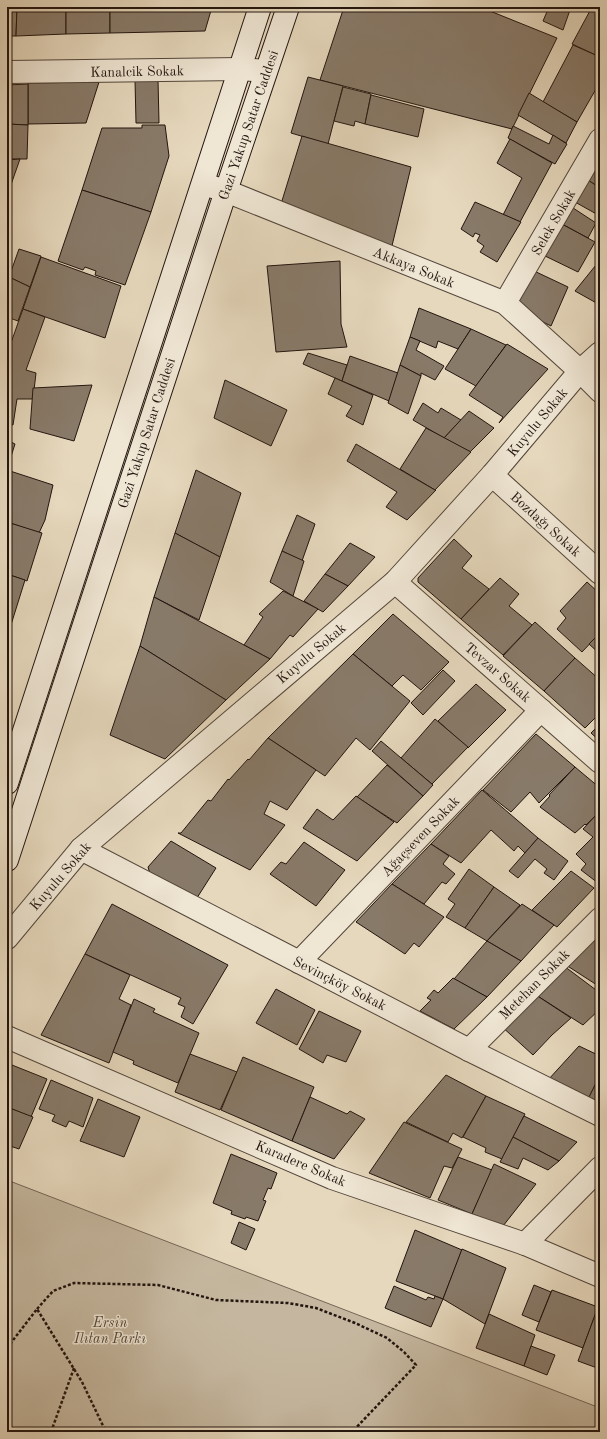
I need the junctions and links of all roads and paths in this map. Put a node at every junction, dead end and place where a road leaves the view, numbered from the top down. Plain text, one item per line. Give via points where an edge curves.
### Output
1 (260, 7) edge
2 (288, 7) edge
3 (240, 69) junction
4 (266, 71) junction
5 (7, 72) edge
6 (600, 140) edge
7 (203, 184) junction
8 (226, 191) junction
9 (505, 303) junction
10 (600, 353) edge
11 (580, 371) junction
12 (600, 391) edge
13 (492, 475) junction
14 (600, 573) edge
15 (395, 582) junction
16 (541, 710) junction
17 (600, 762) edge
18 (7, 783) edge
19 (81, 849) junction
20 (7, 860) edge
21 (600, 918) edge
22 (7, 938) edge
23 (299, 962) junction
24 (7, 1037) edge
25 (469, 1050) junction
26 (600, 1115) edge
27 (600, 1168) edge
28 (525, 1244) junction
29 (600, 1276) edge
30 (37, 1309) junction
31 (7, 1348) edge
32 (74, 1368) junction
33 (52, 1432) edge
34 (106, 1432) edge
35 (352, 1432) edge

1 - 3 street, Gazi Yakup Satar Caddesi
2 - 4 street, Gazi Yakup Satar Caddesi
3 - 4 street, Kanalcik Sokak
3 - 5 street, Kanalcik Sokak
3 - 7 street, Gazi Yakup Satar Caddesi
4 - 8 street, Gazi Yakup Satar Caddesi
6 - 9 street, Selek Sokak
7 - 8 street, Akkaya Sokak
7 - 18 street, Gazi Yakup Satar Caddesi
8 - 9 street, Akkaya Sokak
8 - 20 street, Gazi Yakup Satar Caddesi
9 - 11 street, Akkaya Sokak
10 - 11 street, Kuyulu Sokak
11 - 12 street, Akkaya Sokak
11 - 13 street, Kuyulu Sokak
13 - 14 street, Bozdağı Sokak
13 - 15 street, Kuyulu Sokak
15 - 16 street, Tevzar Sokak
15 - 19 street, Kuyulu Sokak
16 - 17 street, Tevzar Sokak
16 - 23 street, Ağaçseven Sokak
19 - 22 street, Kuyulu Sokak
19 - 23 street, Sevinçköy Sokak
21 - 25 street, Metehan Sokak
23 - 25 street, Sevinçköy Sokak
24 - 28 street, Karadere Sokak via 332,1178
25 - 26 street, Sevinçköy Sokak
27 - 28 street
28 - 29 street, Karadere Sokak
30 - 31 path
30 - 32 path
30 - 35 path via 53,1291 74,1283 158,1285 216,1300 288,1303 323,1310 387,1338 416,1365
32 - 33 path
32 - 34 path

